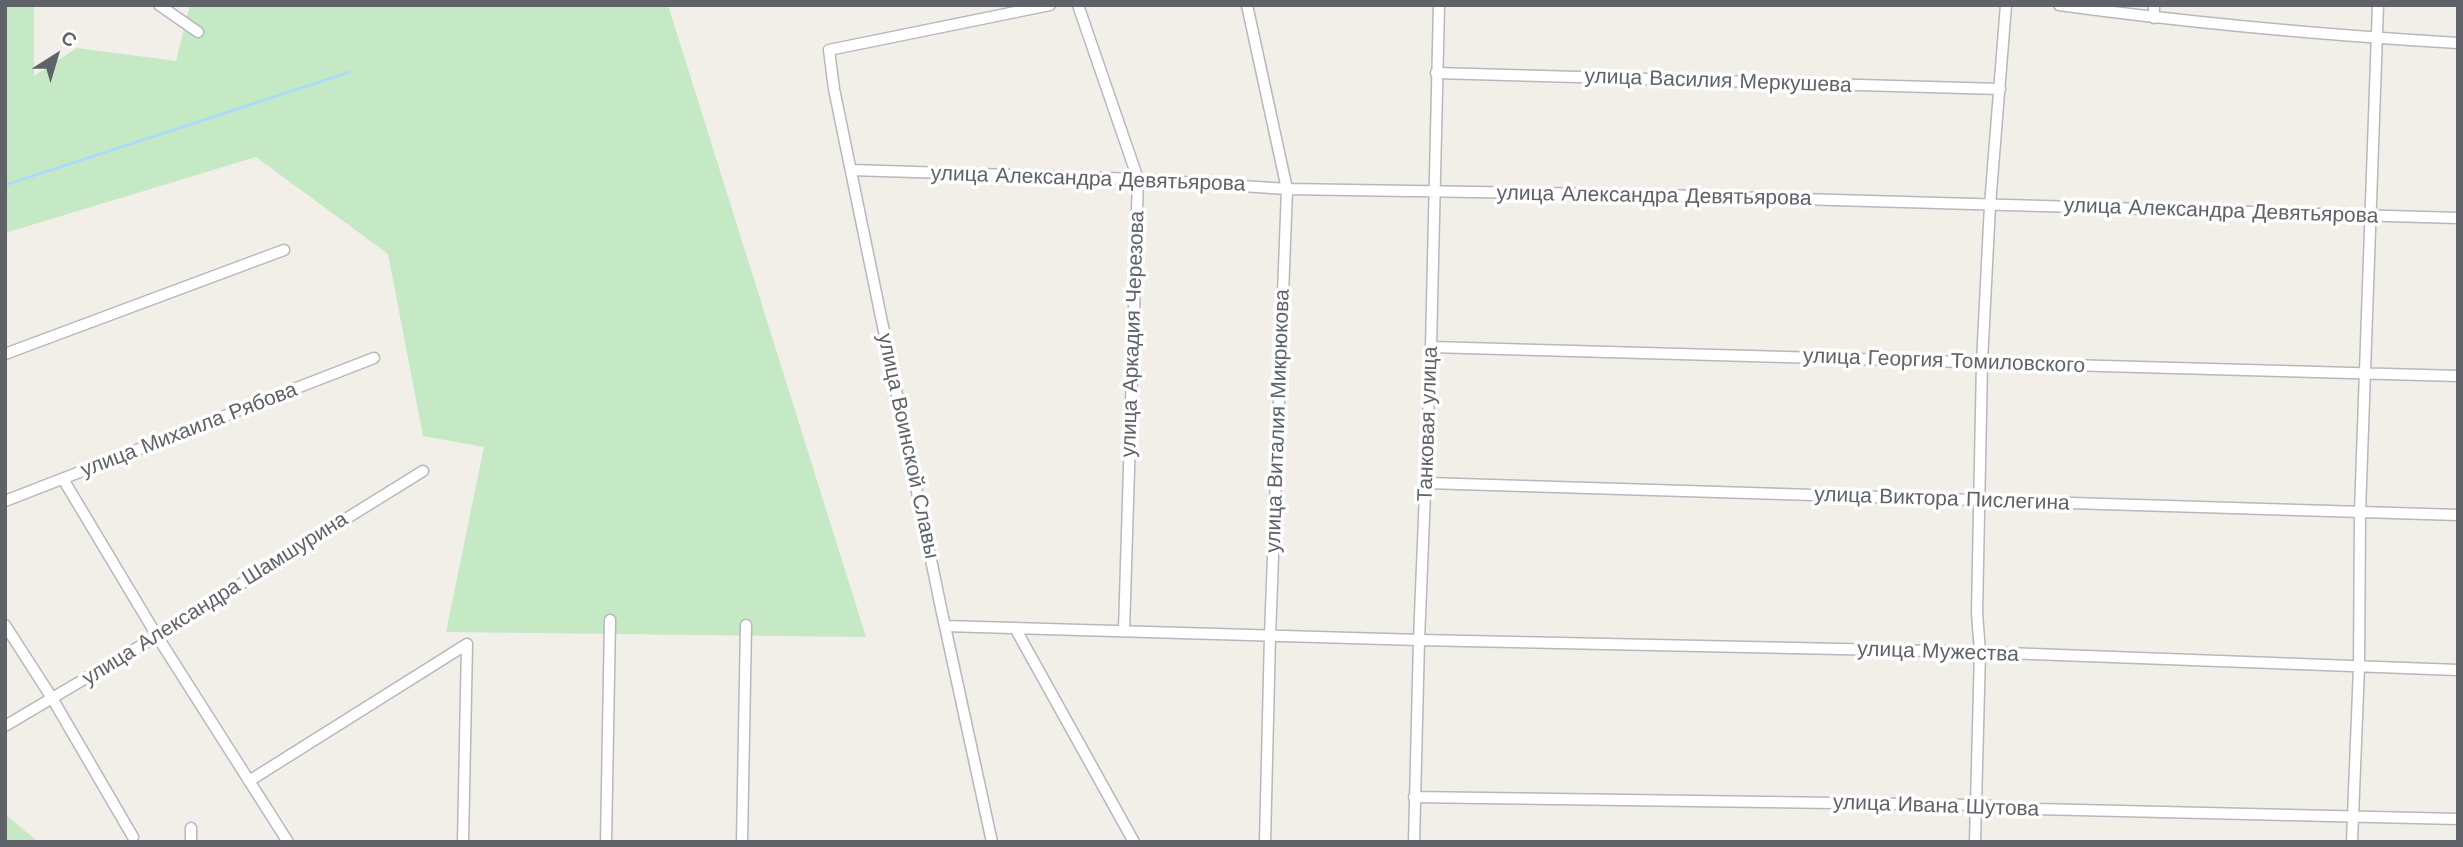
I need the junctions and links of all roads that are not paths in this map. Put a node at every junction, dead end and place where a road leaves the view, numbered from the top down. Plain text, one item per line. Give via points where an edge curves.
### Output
1 (159, 5) edge
2 (1050, 5) edge
3 (1077, 5) edge
4 (1247, 5) edge
5 (1439, 5) edge
6 (2006, 5) edge
7 (2059, 5) edge
8 (2154, 5) edge
9 (2378, 5) edge
10 (2154, 18) junction
11 (198, 32) dead end
12 (2376, 38) junction
13 (2458, 43) edge
14 (1436, 73) junction
15 (2000, 89) junction
16 (851, 170) junction
17 (1138, 179) junction
18 (1287, 189) junction
19 (1434, 192) junction
20 (1990, 205) junction
21 (2369, 215) junction
22 (2458, 218) edge
23 (284, 250) dead end
24 (1431, 347) junction
25 (5, 354) edge
26 (373, 358) dead end
27 (1982, 362) junction
28 (2364, 373) junction
29 (2458, 376) edge
30 (423, 471) dead end
31 (63, 479) junction
32 (1427, 483) junction
33 (5, 501) edge
34 (1981, 502) junction
35 (2360, 512) junction
36 (2458, 515) edge
37 (610, 620) dead end
38 (5, 625) edge
39 (746, 625) dead end
40 (945, 626) junction
41 (1016, 628) junction
42 (1124, 630) junction
43 (158, 636) junction
44 (1270, 636) junction
45 (1419, 640) junction
46 (1980, 652) junction
47 (2359, 667) junction
48 (2458, 670) edge
49 (52, 698) junction
50 (5, 726) edge
51 (249, 781) junction
52 (1414, 797) junction
53 (1976, 805) junction
54 (2353, 815) junction
55 (2458, 819) edge
56 (191, 828) dead end
57 (133, 837) dead end
58 (191, 842) edge
59 (288, 842) edge
60 (463, 842) edge
61 (606, 842) edge
62 (742, 842) edge
63 (992, 842) edge
64 (1133, 842) edge
65 (1265, 842) edge
66 (1414, 842) edge
67 (1976, 842) edge
68 (2351, 842) edge

1 - 11 street
2 - 16 street, улица Воинской Славы via 829,50
3 - 17 street, улица Аркадия Черезова
4 - 18 street, улица Виталия Микрюкова
5 - 14 street, Танковая улица
6 - 15 street
7 - 10 street
8 - 10 street
9 - 12 street
10 - 12 street
12 - 13 street
12 - 21 street
14 - 15 street, улица Василия Меркушева
14 - 19 street, Танковая улица
15 - 20 street
16 - 17 street, улица Александра Девятьярова
16 - 40 street, улица Воинской Славы
17 - 18 street, улица Александра Девятьярова
17 - 42 street, улица Аркадия Черезова
18 - 19 street, улица Александра Девятьярова
18 - 44 street, улица Виталия Микрюкова
19 - 20 street, улица Александра Девятьярова
19 - 24 street, Танковая улица
20 - 21 street, улица Александра Девятьярова
20 - 27 street
21 - 22 street, улица Александра Девятьярова
21 - 28 street
23 - 25 street
24 - 27 street, улица Георгия Томиловского
24 - 32 street, Танковая улица
26 - 31 street, улица Михаила Рябова
27 - 28 street, улица Георгия Томиловского
27 - 34 street
28 - 29 street, улица Георгия Томиловского
28 - 35 street
30 - 43 street, улица Александра Шамшурина
31 - 33 street, улица Михаила Рябова
31 - 43 street
32 - 34 street, улица Виктора Пислегина
32 - 45 street, Танковая улица
34 - 35 street, улица Виктора Пислегина
34 - 46 street
35 - 36 street, улица Виктора Пислегина
35 - 47 street
37 - 61 street
38 - 49 street
39 - 62 street
40 - 41 street, улица Мужества
40 - 63 street, улица Воинской Славы
41 - 42 street, улица Мужества
41 - 64 street
42 - 44 street, улица Мужества
43 - 49 street, улица Александра Шамшурина
43 - 51 street
44 - 45 street, улица Мужества
44 - 65 street, улица Виталия Микрюкова
45 - 46 street, улица Мужества
45 - 52 street, Танковая улица
46 - 47 street, улица Мужества
46 - 53 street
47 - 48 street, улица Мужества
47 - 54 street
49 - 50 street, улица Александра Шамшурина
49 - 57 street
51 - 59 street
51 - 60 street via 467,644
52 - 53 street, улица Ивана Шутова
52 - 66 street, Танковая улица
53 - 54 street, улица Ивана Шутова
53 - 67 street
54 - 55 street, улица Ивана Шутова
54 - 68 street
56 - 58 street

